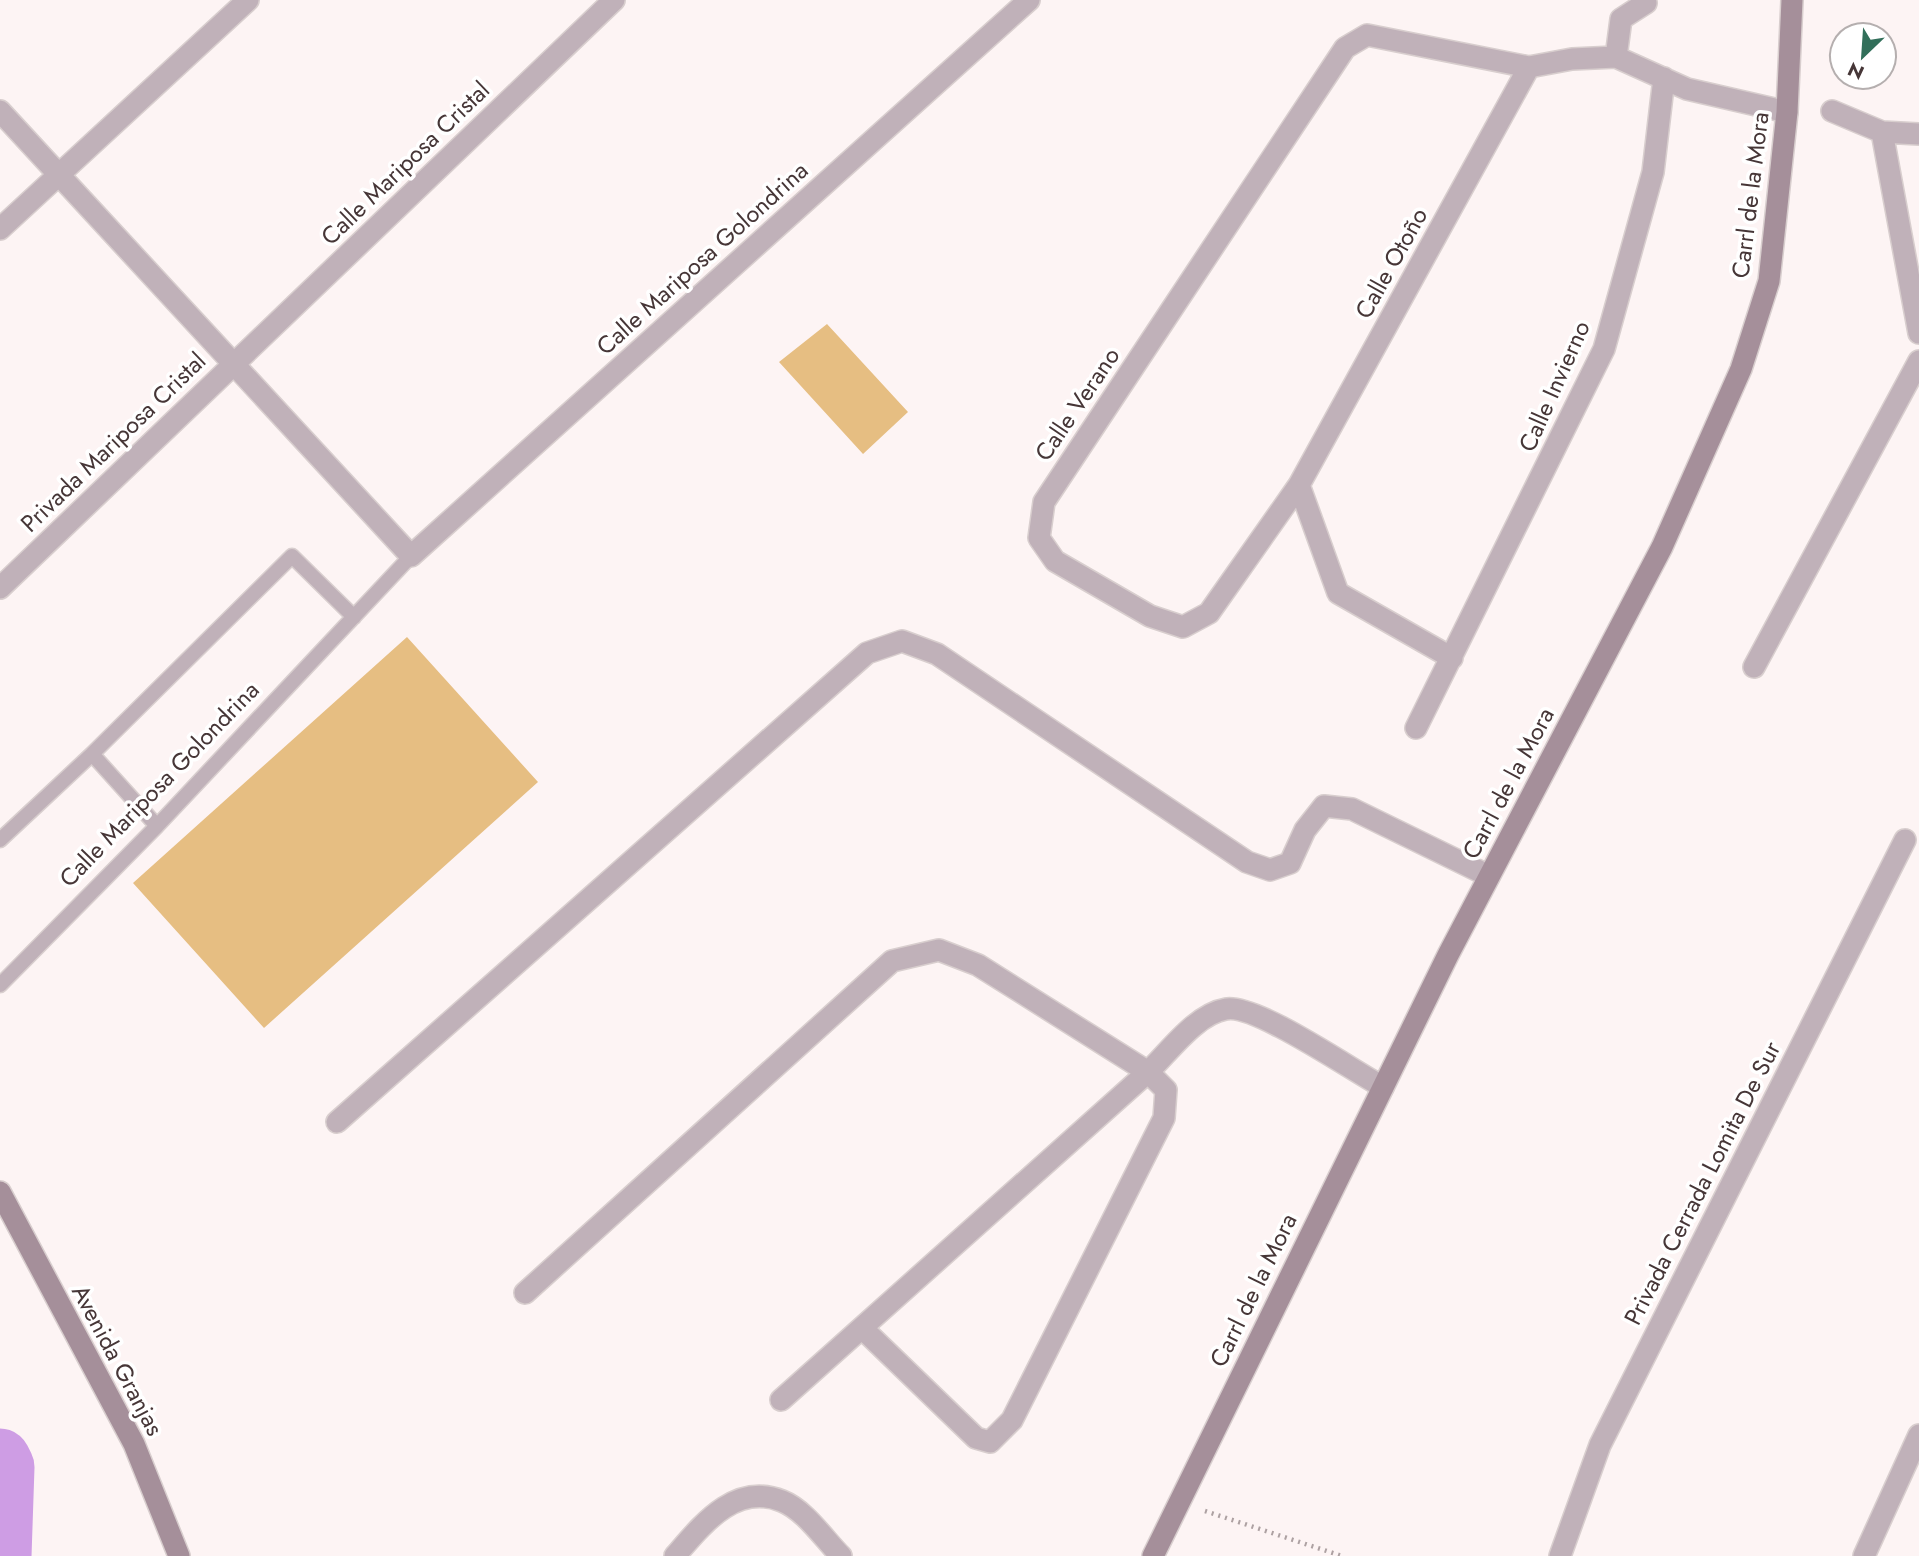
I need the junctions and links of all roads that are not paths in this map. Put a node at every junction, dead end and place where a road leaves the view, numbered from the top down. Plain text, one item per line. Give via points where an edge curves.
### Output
1 (248, 0) edge
2 (614, 0) edge
3 (1791, 0) edge
4 (1025, 1) edge
5 (1646, 3) dead end
6 (1616, 57) junction
7 (1529, 67) junction
8 (1664, 78) junction
9 (0, 111) edge
10 (1832, 111) dead end
11 (1787, 112) junction
12 (1882, 132) junction
13 (1919, 134) edge
14 (58, 175) junction
15 (0, 229) edge
16 (1919, 333) edge
17 (1919, 361) edge
18 (233, 364) junction
19 (1298, 485) junction
20 (411, 556) junction
21 (0, 588) edge
22 (354, 617) junction
23 (1452, 658) junction
24 (1754, 667) dead end
25 (1416, 728) dead end
26 (92, 754) junction
27 (157, 826) junction
28 (0, 840) edge
29 (1905, 840) dead end
30 (1489, 876) junction
31 (0, 985) edge
32 (1148, 1072) junction
33 (1383, 1087) junction
34 (337, 1122) dead end
35 (0, 1192) edge
36 (525, 1293) dead end
37 (862, 1328) junction
38 (781, 1400) dead end
39 (1919, 1435) edge
40 (179, 1556) edge
41 (675, 1556) edge
42 (841, 1556) edge
43 (1153, 1556) edge
44 (1560, 1556) edge
45 (1864, 1556) edge

1 - 14 street
2 - 18 street, Calle Mariposa Cristal
3 - 11 street, Carrl de la Mora
4 - 20 street, Calle Mariposa Golondrina
5 - 6 street via 1620,19
6 - 7 street via 1572,58
6 - 8 street
7 - 19 street, Calle Otoño
7 - 19 street, Calle Verano via 1367,36 1345,48 1044,502 1039,538 1055,561 1150,616 1183,627 1209,613
8 - 11 street via 1708,94
8 - 23 street, Calle Invierno via 1653,172 1604,349
9 - 14 street
10 - 12 street
11 - 30 street, Carrl de la Mora via 1769,281 1741,369 1662,547
12 - 13 street
12 - 16 street
14 - 15 street
14 - 18 street
17 - 24 street
18 - 20 street
18 - 21 street, Privada Mariposa Cristal
19 - 23 street via 1338,593
20 - 22 lane, Calle Mariposa Golondrina
22 - 26 lane via 292,556
22 - 27 lane, Calle Mariposa Golondrina
23 - 25 street, Calle Invierno
26 - 27 lane
26 - 28 lane
27 - 31 lane, Calle Mariposa Golondrina
29 - 44 street, Privada Cerrada Lomita De Sur via 1600,1446
30 - 33 street, Carrl de la Mora
30 - 34 street via 1352,808 1324,806 1305,830 1290,863 1270,870 1247,862 937,654 902,641 867,653
32 - 33 street via 1203,1019 1228,1008 1259,1014
32 - 36 street via 978,965 939,950 892,961
32 - 37 street
32 - 37 street via 1166,1090 1164,1118 1001,1434 990,1442 976,1438
33 - 43 street, Carrl de la Mora
35 - 40 street, Avenida Granjas via 134,1444
37 - 38 street
39 - 45 street
41 - 42 street via 728,1503 752,1496 782,1501

